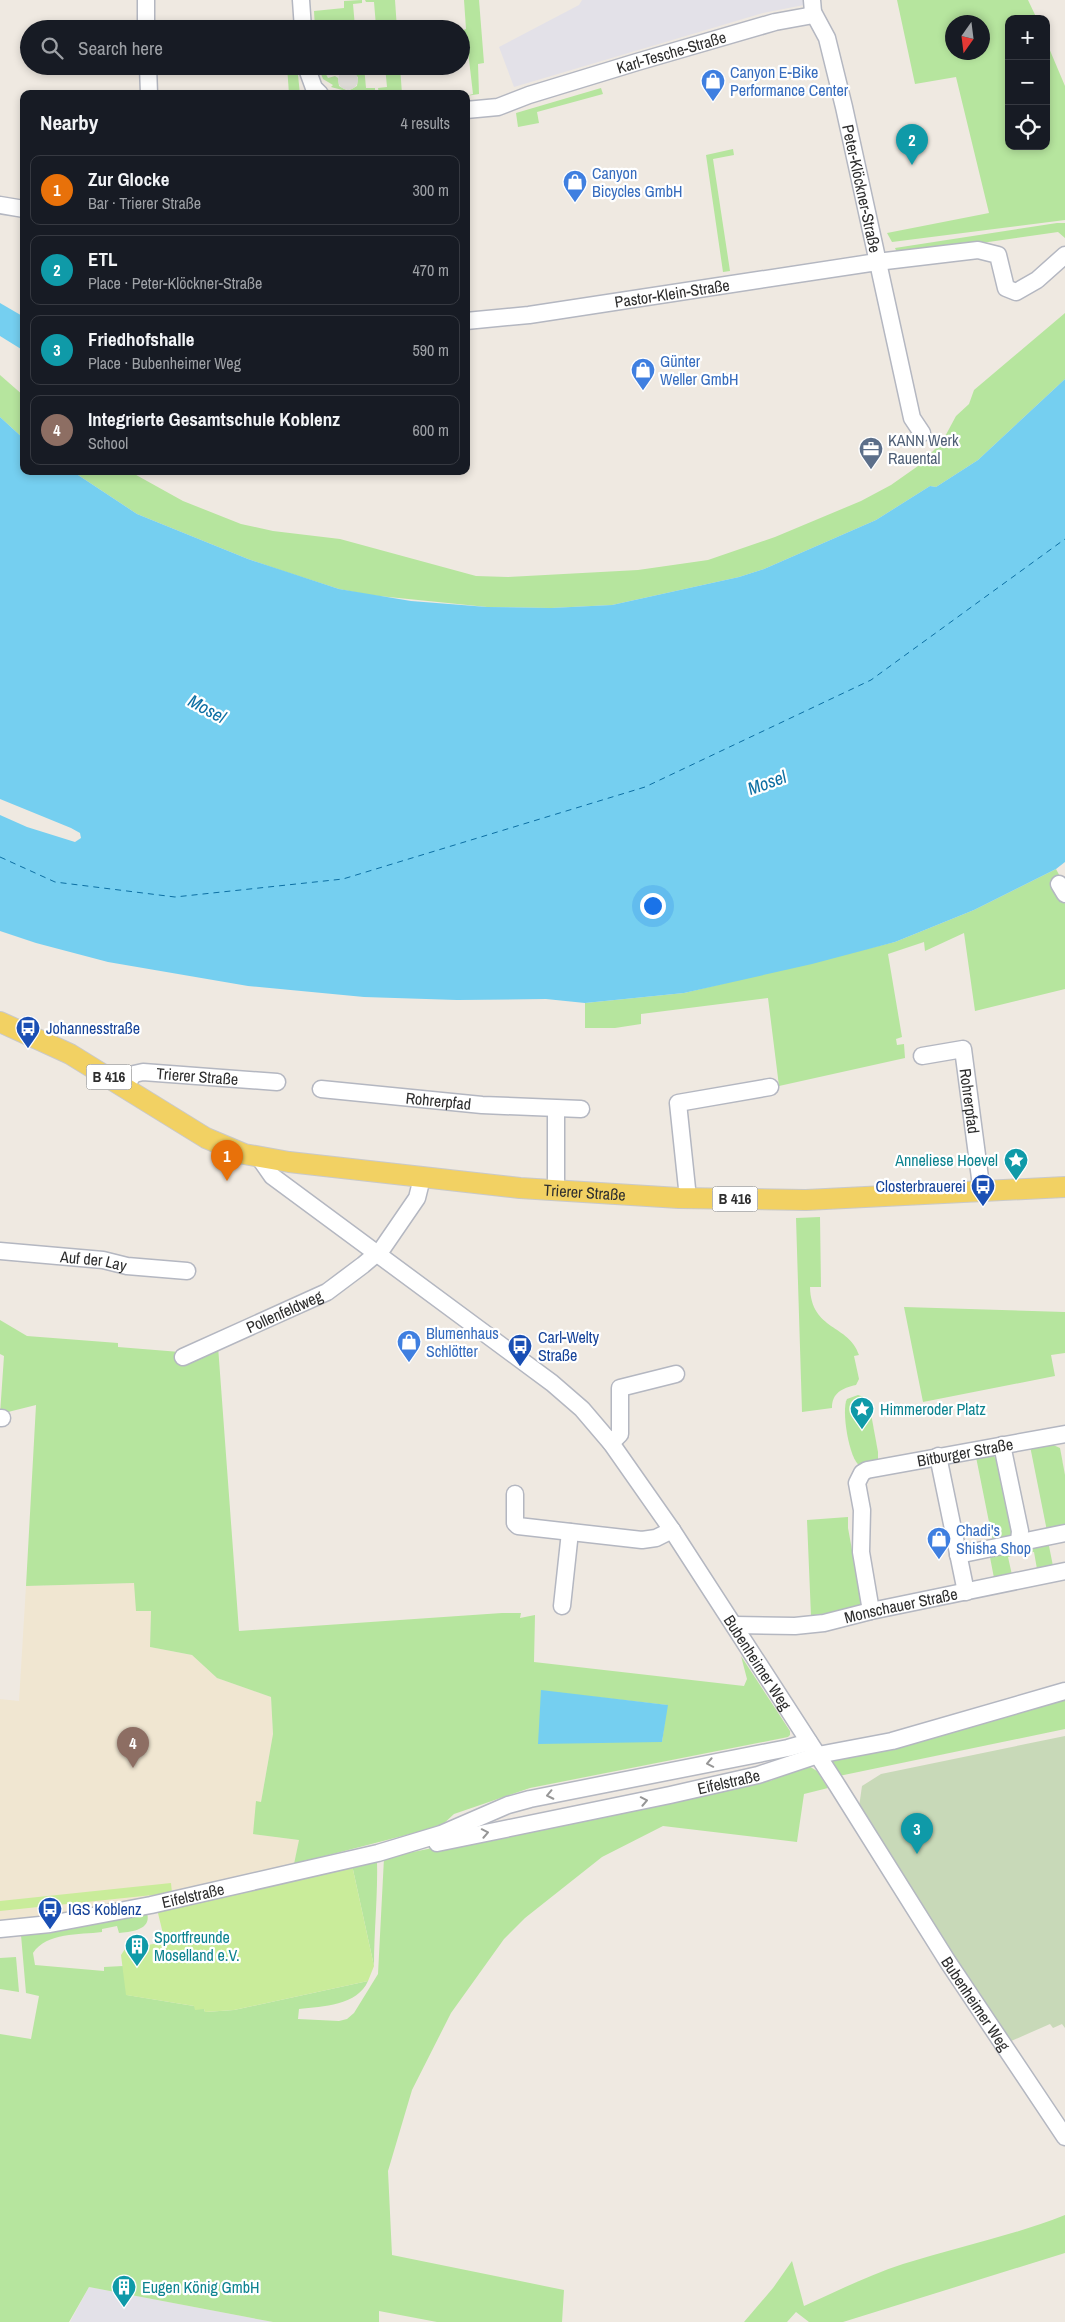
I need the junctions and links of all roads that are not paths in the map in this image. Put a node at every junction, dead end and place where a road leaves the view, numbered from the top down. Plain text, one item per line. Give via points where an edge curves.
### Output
1 (146, 0) edge
2 (301, 0) edge
3 (813, 6) edge
4 (146, 20) edge
5 (302, 20) edge
6 (148, 75) edge
7 (309, 75) edge
8 (149, 90) edge
9 (316, 90) edge
10 (529, 95) junction
11 (470, 103) edge
12 (470, 110) edge
13 (0, 205) edge
14 (20, 208) edge
15 (1065, 255) edge
16 (877, 262) junction
17 (470, 321) edge
18 (922, 433) dead end
19 (0, 1022) edge
20 (922, 1056) dead end
21 (277, 1082) dead end
22 (124, 1087) junction
23 (770, 1087) dead end
24 (321, 1089) dead end
25 (581, 1109) dead end
26 (556, 1110) junction
27 (258, 1156) junction
28 (289, 1162) junction
29 (422, 1178) junction
30 (1065, 1187) edge
31 (291, 1189) junction
32 (556, 1190) junction
33 (982, 1193) junction
34 (688, 1198) junction
35 (0, 1251) edge
36 (378, 1254) junction
37 (187, 1271) dead end
38 (183, 1357) dead end
39 (676, 1374) dead end
40 (1064, 1438) edge
41 (611, 1443) junction
42 (1002, 1445) junction
43 (938, 1456) junction
44 (514, 1494) dead end
45 (672, 1530) junction
46 (570, 1532) junction
47 (1065, 1533) edge
48 (1019, 1542) junction
49 (958, 1556) junction
50 (1065, 1571) edge
51 (966, 1592) junction
52 (562, 1606) dead end
53 (871, 1611) junction
54 (734, 1624) junction
55 (1065, 1691) edge
56 (813, 1748) junction
57 (746, 1756) junction
58 (758, 1775) junction
59 (385, 1852) junction
60 (0, 1929) edge
61 (1065, 2137) edge

1 - 4 street
2 - 5 street
3 - 10 street, Karl-Tesche-Straße via 808,16 775,22
3 - 16 street, Peter-Klöckner-Straße via 827,38 873,230
6 - 8 street
7 - 9 street
10 - 11 street, Karl-Tesche-Straße
10 - 12 street, Karl-Tesche-Straße via 498,107
13 - 14 street
15 - 16 street, Peter-Klöckner-Straße via 1037,280 1011,292 1006,288 998,255 978,250
16 - 17 street, Pastor-Klein-Straße via 529,315
16 - 18 street, Peter-Klöckner-Straße via 912,418
19 - 22 main road, Trierer Straße / B 416 via 70,1054
20 - 33 street, Rohrerpfad via 963,1049
21 - 22 street, Trierer Straße via 143,1072 134,1074
22 - 27 main road, Trierer Straße / B 416 via 197,1133 228,1148
23 - 34 street via 678,1103
24 - 26 street, Rohrerpfad
25 - 26 street, Rohrerpfad
26 - 32 street
27 - 28 main road, Trierer Straße / B 416
27 - 31 street, Bubenheimer Weg via 269,1173
28 - 29 main road, Trierer Straße / B 416
28 - 31 street via 287,1179
29 - 32 main road, Trierer Straße / B 416
29 - 36 street via 416,1198
30 - 33 main road, Trierer Straße / B 416
31 - 36 street, Bubenheimer Weg
32 - 34 main road, Trierer Straße / B 416
33 - 34 main road, Trierer Straße / B 416 via 792,1200
35 - 37 street, Auf der Lay
36 - 38 street, Pollenfeldweg via 327,1292
36 - 41 street, Bubenheimer Weg via 568,1396
39 - 41 street via 620,1388 620,1434
40 - 42 street, Bitburger Straße
41 - 45 street, Bubenheimer Weg
42 - 43 street, Bitburger Straße
42 - 48 street via 1020,1532
43 - 49 street
43 - 53 street, Bitburger Straße via 867,1470 857,1484
44 - 46 street via 514,1523 518,1526
45 - 46 street via 656,1538 642,1540
45 - 54 street, Bubenheimer Weg
46 - 52 street
47 - 48 street
48 - 49 street
49 - 51 street
50 - 51 street, Monschauer Straße
51 - 53 street, Monschauer Straße
53 - 54 street, Monschauer Straße via 810,1625
54 - 56 street, Bubenheimer Weg
55 - 56 street, Eifelstraße via 892,1741
56 - 57 street, Eifelstraße via 797,1746
56 - 58 street, Eifelstraße
56 - 61 street, Bubenheimer Weg via 948,1962
57 - 58 street via 758,1758 763,1763 764,1768
57 -> 59 street, Eifelstraße via 530,1799
59 -> 58 street, Eifelstraße via 660,1798
59 - 60 street, Eifelstraße via 151,1905 50,1924

